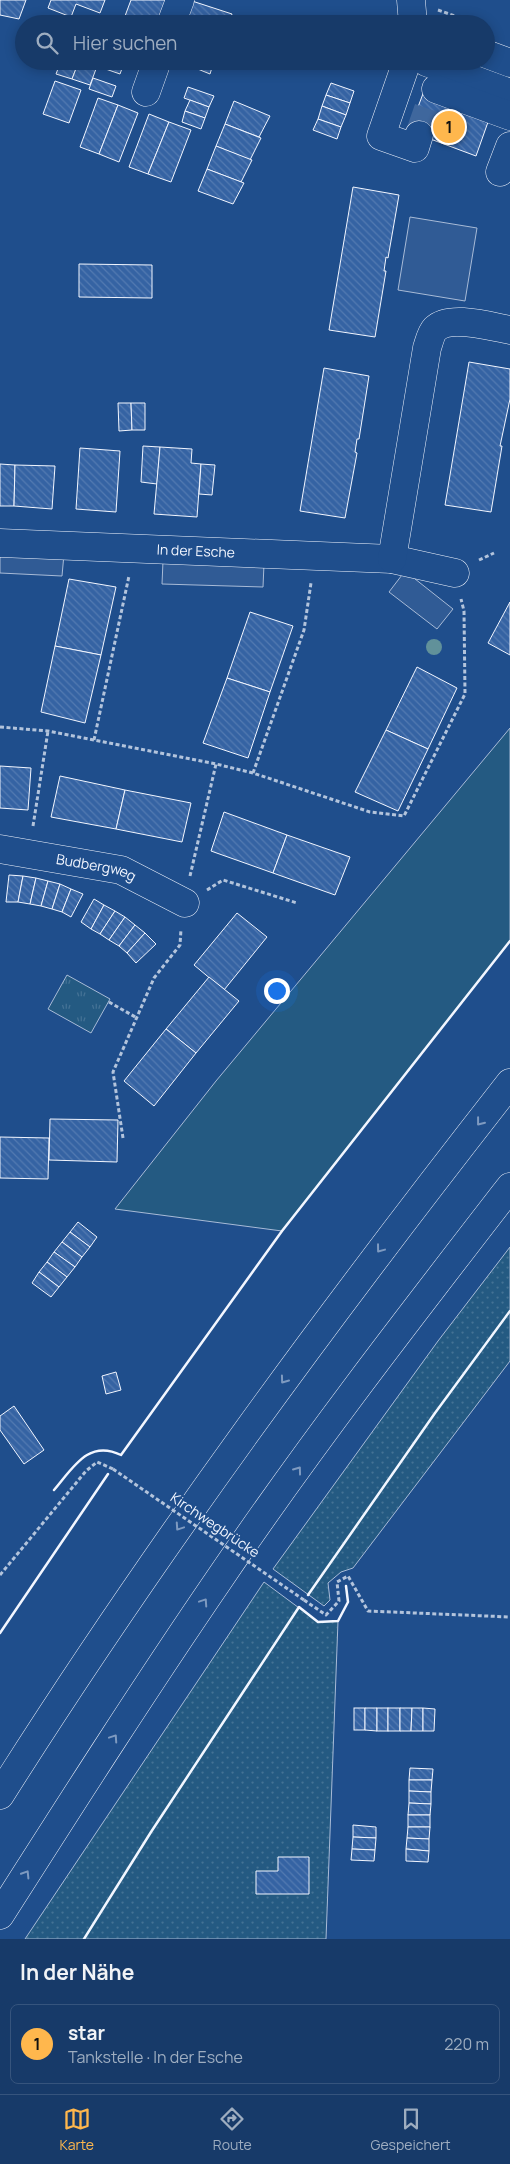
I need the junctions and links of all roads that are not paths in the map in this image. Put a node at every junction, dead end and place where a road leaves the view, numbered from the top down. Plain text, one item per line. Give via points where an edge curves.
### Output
1 (180, 0) edge
2 (411, 0) edge
3 (174, 15) edge
4 (412, 15) edge
5 (495, 57) edge
6 (510, 63) edge
7 (154, 70) edge
8 (404, 70) edge
9 (428, 70) edge
10 (448, 70) edge
11 (146, 92) dead end
12 (510, 93) edge
13 (510, 116) edge
14 (419, 135) tunnel mouth
15 (510, 146) edge
16 (500, 172) dead end
17 (510, 330) edge
18 (0, 543) edge
19 (392, 558) junction
20 (455, 573) dead end
21 (0, 849) edge
22 (184, 903) road end
23 (510, 1083) edge
24 (510, 1187) edge
25 (0, 1795) edge
26 (0, 1916) edge

1 - 3 main road
2 - 4 main road
5 - 6 main road
7 - 11 main road
8 - 14 main road via 381,136 415,148
9 - 13 main road via 435,92
10 - 12 main road
15 - 16 main road
17 - 19 main road via 463,322 448,322 435,329 427,348
18 - 19 main road, In der Esche
19 - 20 main road, In der Esche
21 - 22 main road, Budbergweg via 121,870
23 -> 25 main road via 380,1249 202,1492
26 -> 24 main road via 220,1577 389,1344

